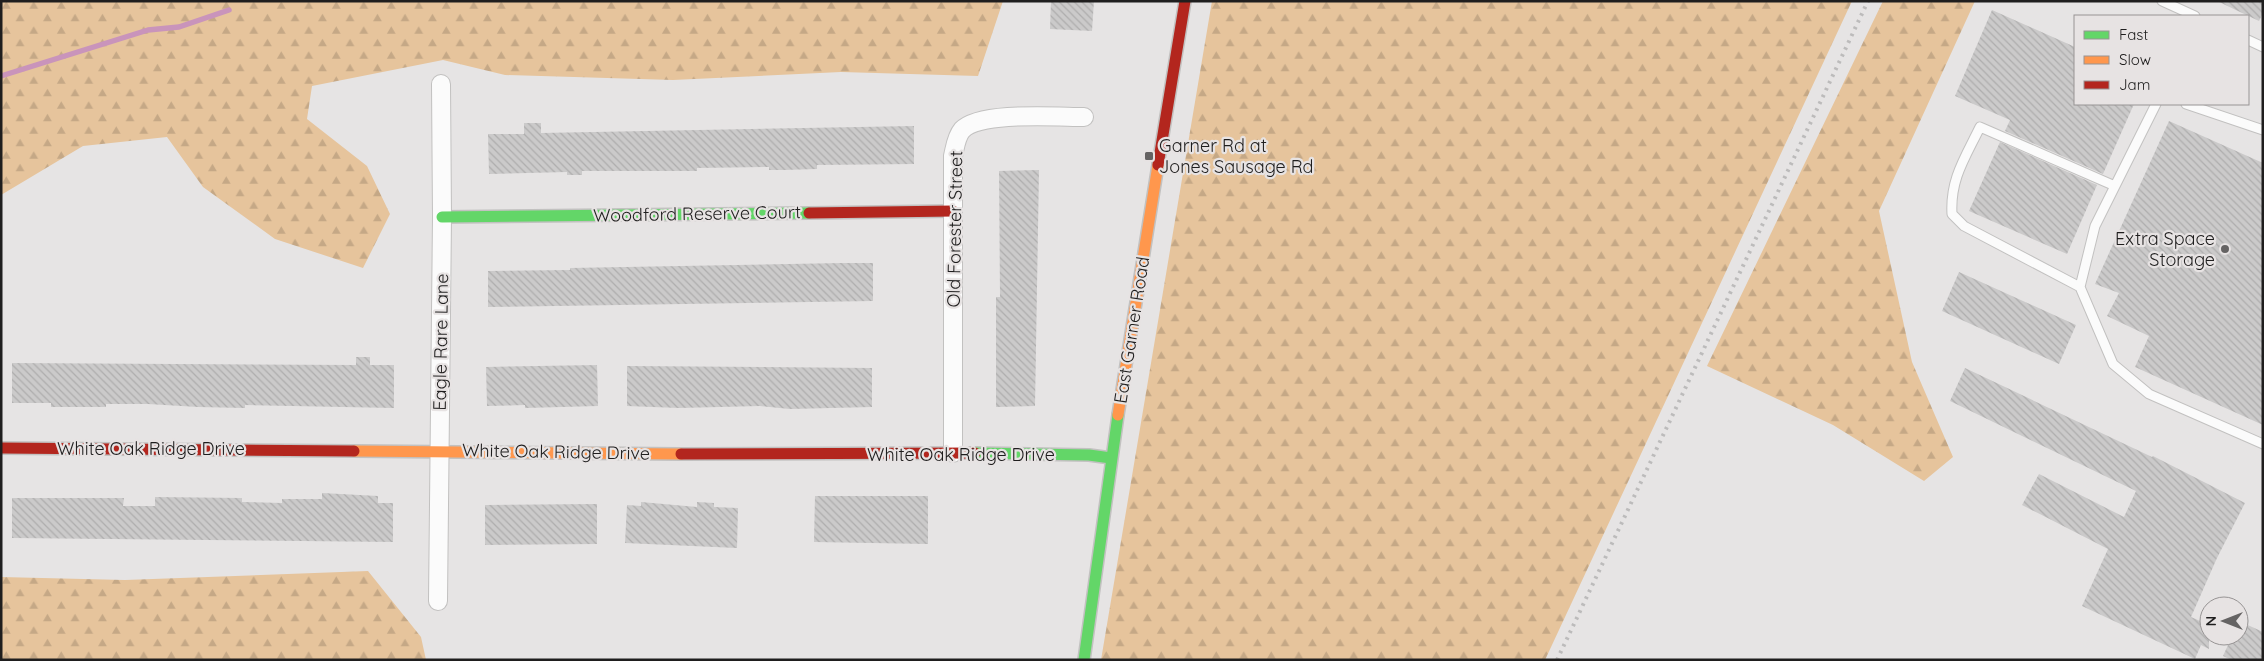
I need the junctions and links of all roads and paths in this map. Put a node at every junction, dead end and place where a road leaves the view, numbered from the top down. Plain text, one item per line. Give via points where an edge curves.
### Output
1 (1185, 1) edge
2 (2162, 1) edge
3 (2193, 15) edge
4 (2249, 40) edge
5 (2263, 47) edge
6 (441, 84) dead end
7 (2156, 105) edge
8 (2189, 105) edge
9 (1084, 117) dead end
10 (2263, 130) edge
11 (2115, 186) junction
12 (953, 211) junction
13 (442, 217) junction
14 (2080, 287) junction
15 (2263, 444) edge
16 (1, 448) edge
17 (440, 451) junction
18 (953, 454) junction
19 (1112, 458) junction
20 (438, 601) dead end
21 (1084, 660) edge

1 - 19 street, East Garner Road
2 - 3 lane
4 - 5 lane
6 - 13 street, Eagle Rare Lane
7 - 11 lane
8 - 10 lane
9 - 12 street, Old Forester Street via 996,118 981,121 962,131 953,156
11 - 14 lane via 2095,226
11 - 14 lane via 1980,128 1956,174 1951,195 1952,214 1964,226
12 - 13 street, Woodford Reserve Court
12 - 18 street, Old Forester Street
13 - 17 street, Eagle Rare Lane
14 - 15 lane via 2113,364 2149,394
16 - 17 street, White Oak Ridge Drive
17 - 18 street, White Oak Ridge Drive
17 - 20 street, Eagle Rare Lane
18 - 19 street, White Oak Ridge Drive
19 - 21 street, East Garner Road

